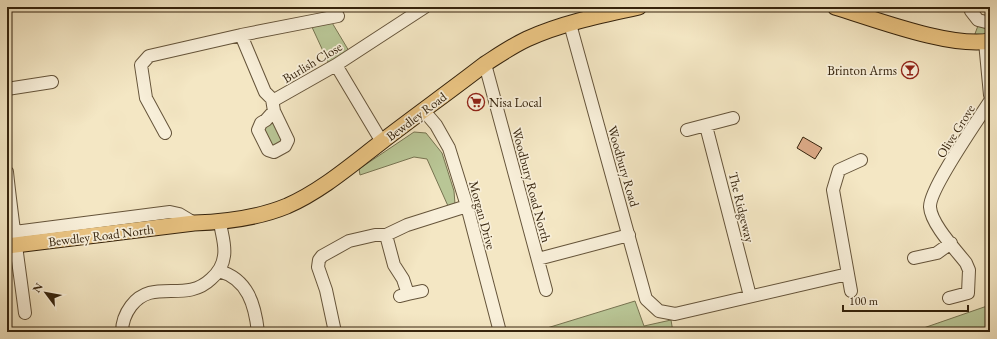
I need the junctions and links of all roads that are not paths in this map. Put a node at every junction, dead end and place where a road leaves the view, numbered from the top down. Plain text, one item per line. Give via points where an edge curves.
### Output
1 (425, 7) edge
2 (640, 7) edge
3 (835, 7) edge
4 (970, 7) edge
5 (338, 16) dead end
6 (990, 23) edge
7 (570, 24) junction
8 (241, 35) junction
9 (987, 41) edge
10 (485, 64) junction
11 (336, 65) junction
12 (52, 82) dead end
13 (7, 89) edge
14 (990, 95) edge
15 (990, 102) edge
16 (424, 111) junction
17 (733, 118) dead end
18 (706, 126) junction
19 (687, 130) dead end
20 (165, 133) dead end
21 (382, 142) junction
22 (861, 160) dead end
23 (7, 172) edge
24 (467, 206) junction
25 (220, 222) junction
26 (194, 223) joint
27 (386, 235) junction
28 (629, 235) junction
29 (11, 239) edge
30 (951, 243) junction
31 (914, 258) dead end
32 (538, 259) junction
33 (219, 271) junction
34 (848, 274) junction
35 (546, 290) dead end
36 (422, 291) dead end
37 (851, 291) dead end
38 (750, 296) junction
39 (949, 298) dead end
40 (25, 313) dead end
41 (122, 332) edge
42 (258, 332) edge
43 (335, 332) edge
44 (500, 332) edge

1 - 11 street, Burlish Close
2 - 7 main road, Bewdley Road
3 - 9 main road via 937,37
4 - 6 street via 978,20
5 - 8 street
7 - 10 main road, Bewdley Road via 528,39
7 - 28 street, Woodbury Road
8 - 11 street, Burlish Close via 273,113 281,97
8 - 20 street via 144,59 141,65 146,98
9 - 14 street
10 - 16 main road, Bewdley Road
10 - 32 street, Woodbury Road North
11 - 21 street
12 - 13 street
15 - 30 street, Olive Grove via 933,194 930,206 936,223
16 - 21 main road, Bewdley Road
16 - 24 street, Morgan Drive via 449,148
17 - 18 street
18 - 19 street
18 - 38 street, The Ridgeway
21 - 25 main road, Bewdley Road via 303,198 267,213
22 - 34 street via 839,170 833,190
23 - 29 street
24 - 27 street via 407,225
24 - 44 street, Morgan Drive
25 - 26 main road, Bewdley Road
25 - 33 street via 225,254
26 - 29 main road, Bewdley Road North
27 - 36 street via 394,265 403,279 404,295
27 - 43 street via 349,241 327,252 319,260 319,272 326,290
28 - 32 street
28 - 38 street, Woodbury Road via 646,299 659,311 675,314
29 - 40 street
30 - 31 street via 937,253
30 - 39 street, Olive Grove via 969,270 968,293
32 - 35 street, Woodbury Road North
33 - 41 street via 197,290 156,291 143,294 129,308
33 - 42 street via 234,276 251,298
34 - 37 street
34 - 38 street

